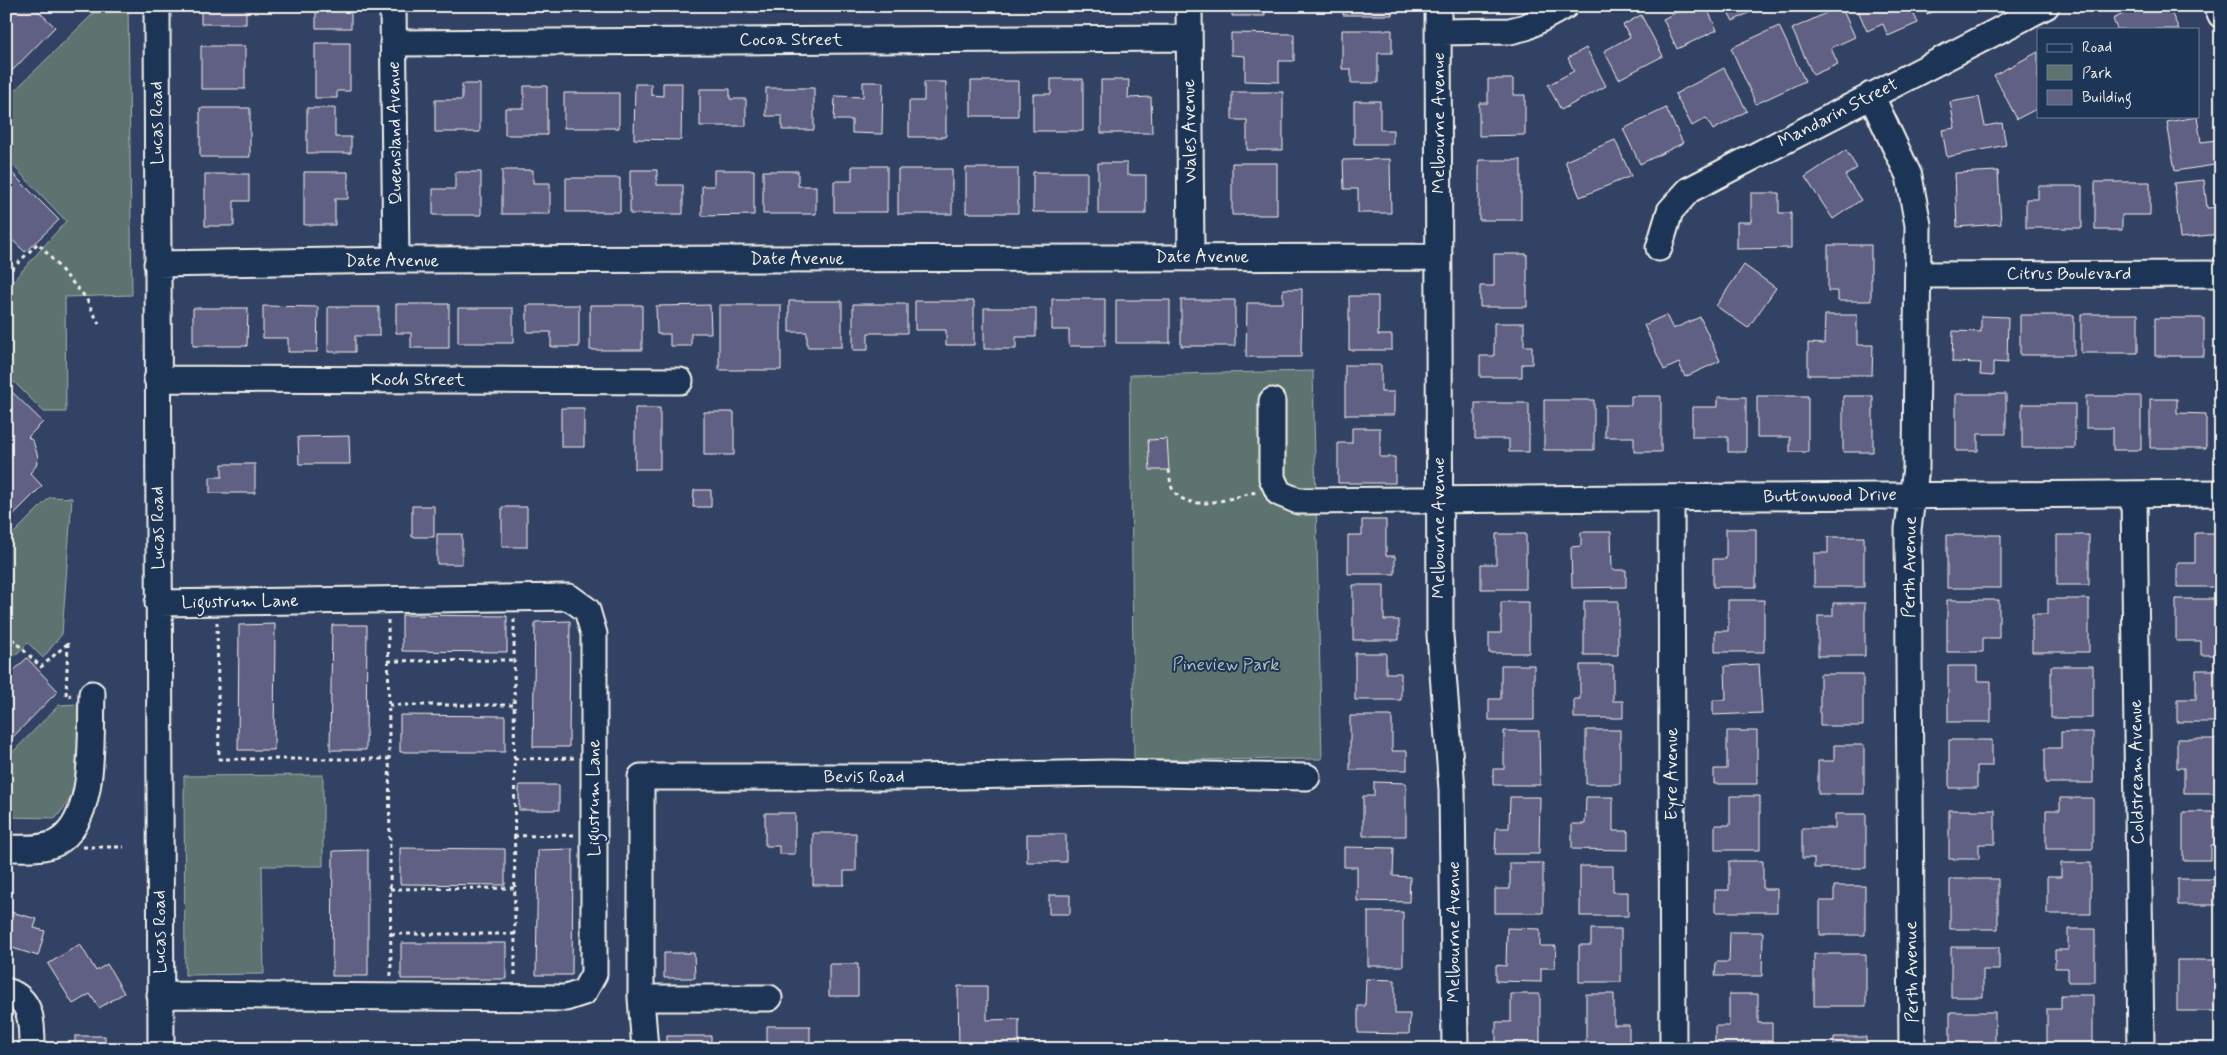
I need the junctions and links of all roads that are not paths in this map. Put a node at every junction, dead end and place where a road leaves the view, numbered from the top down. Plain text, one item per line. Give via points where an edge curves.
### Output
1 (157, 6) edge
2 (393, 6) edge
3 (1189, 6) edge
4 (1438, 6) edge
5 (1566, 6) edge
6 (2046, 6) edge
7 (2217, 6) edge
8 (2221, 15) edge
9 (1439, 32) junction
10 (1189, 38) junction
11 (393, 43) junction
12 (1871, 95) junction
13 (1659, 248) dead end
14 (1191, 257) junction
15 (1438, 257) junction
16 (396, 260) junction
17 (157, 264) junction
18 (2221, 274) edge
19 (1918, 275) junction
20 (157, 379) junction
21 (680, 380) dead end
22 (1272, 400) dead end
23 (2221, 493) edge
24 (1912, 494) junction
25 (2134, 495) junction
26 (1439, 498) junction
27 (1671, 498) junction
28 (158, 603) junction
29 (92, 694) road end
30 (1307, 777) dead end
31 (6, 848) edge
32 (13, 994) edge
33 (160, 995) junction
34 (642, 998) junction
35 (769, 998) dead end
36 (32, 1049) edge
37 (161, 1049) edge
38 (645, 1049) edge
39 (1454, 1049) edge
40 (1673, 1049) edge
41 (1912, 1049) edge
42 (2141, 1049) edge

1 - 17 street, Lucas Road
2 - 11 street, Queensland Avenue
3 - 10 street, Wales Avenue
4 - 9 street, Melbourne Avenue
5 - 9 street via 1526,27 1510,31
6 - 12 street, Mandarin Street
7 - 8 street
9 - 15 street, Melbourne Avenue
10 - 11 street, Cocoa Street
10 - 14 street, Wales Avenue
11 - 16 street, Queensland Avenue
12 - 13 street, Mandarin Street via 1689,190 1670,211
12 - 19 street, Perth Avenue via 1909,176 1918,225
14 - 15 street, Date Avenue
14 - 16 street, Date Avenue
15 - 26 street, Melbourne Avenue
16 - 17 street, Date Avenue
17 - 20 street, Lucas Road
18 - 19 street, Citrus Boulevard
19 - 24 street, Perth Avenue via 1916,468
20 - 21 street, Koch Street
20 - 28 street, Lucas Road
22 - 26 street, Buttonwood Drive via 1272,478 1279,493 1298,501
23 - 25 street, Buttonwood Drive
24 - 25 street, Buttonwood Drive
24 - 27 street, Buttonwood Drive
24 - 41 street, Perth Avenue via 1908,538
25 - 42 street, Coldstream Avenue
26 - 27 street, Buttonwood Drive
26 - 39 street, Melbourne Avenue via 1440,635 1454,845
27 - 40 street, Eyre Avenue
28 - 33 street, Lucas Road
28 - 33 street, Ligustrum Lane via 569,597 587,610 594,634 594,974 584,992 566,998
29 - 31 street via 89,777 82,810 71,831 56,843 38,848
30 - 34 street, Bevis Road via 1111,773 641,777
32 - 36 street via 32,1020
33 - 37 street, Lucas Road
34 - 35 street
34 - 38 street, Bevis Road

